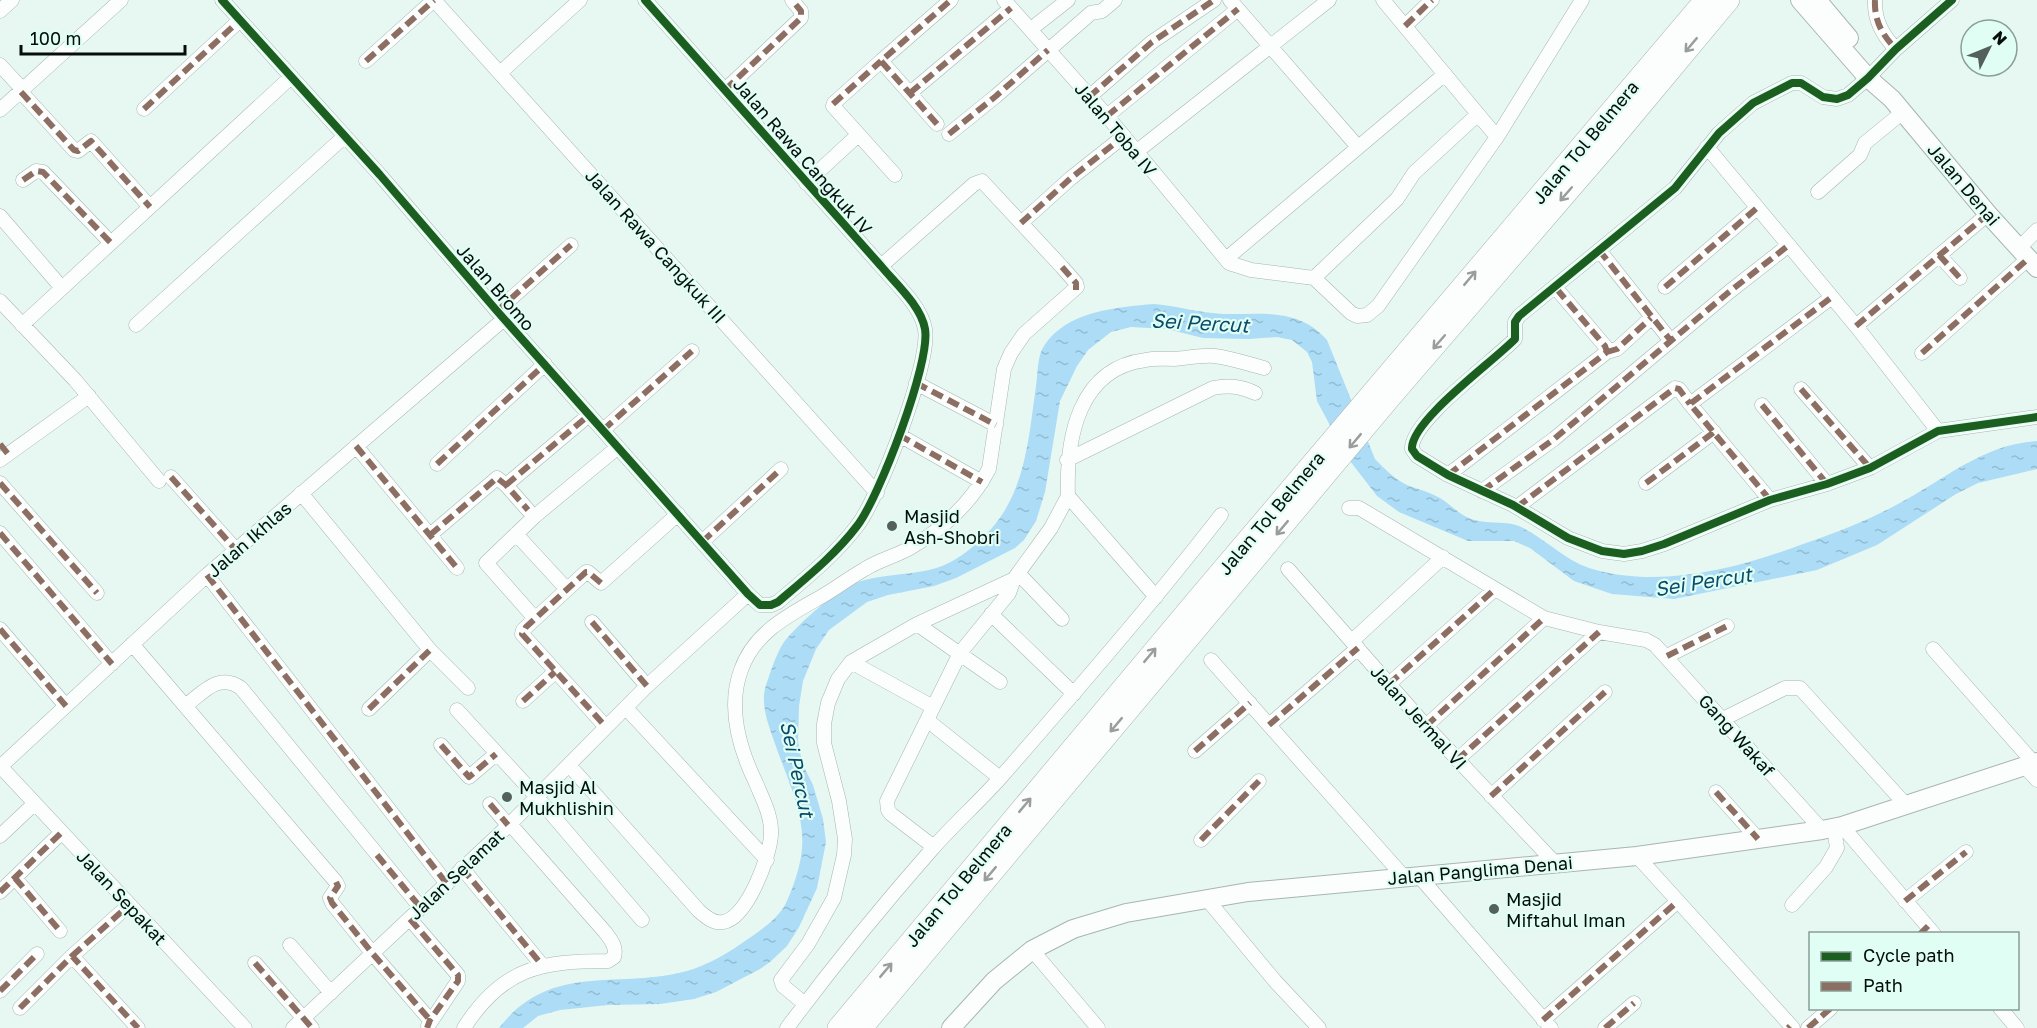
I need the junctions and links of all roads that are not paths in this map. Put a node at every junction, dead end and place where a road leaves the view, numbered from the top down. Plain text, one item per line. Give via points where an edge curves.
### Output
1 (12, 0) edge
2 (121, 0) edge
3 (222, 0) edge
4 (434, 0) edge
5 (580, 0) edge
6 (645, 0) edge
7 (792, 0) edge
8 (951, 0) edge
9 (1068, 0) edge
10 (1115, 0) edge
11 (1214, 0) edge
12 (1329, 0) edge
13 (1383, 0) edge
14 (1432, 0) edge
15 (1582, 0) edge
16 (1705, 0) edge
17 (1729, 0) edge
18 (1800, 0) edge
19 (1817, 0) edge
20 (1875, 0) edge
21 (1952, 0) edge
22 (1008, 4) edge
23 (1234, 4) edge
24 (0, 11) edge
25 (240, 20) junction
26 (1405, 26) junction
27 (1031, 29) junction
28 (1270, 47) junction
29 (1896, 49) junction
30 (1048, 50) junction
31 (366, 61) dead end
32 (881, 61) junction
33 (0, 65) edge
34 (500, 73) junction
35 (1872, 73) junction
36 (1445, 74) junction
37 (291, 76) junction
38 (725, 90) junction
39 (22, 91) junction
40 (910, 93) junction
41 (1089, 97) junction
42 (1898, 105) junction
43 (144, 109) dead end
44 (0, 110) edge
45 (1477, 115) junction
46 (1107, 116) junction
47 (937, 124) dead end
48 (949, 134) dead end
49 (858, 135) junction
50 (345, 136) junction
51 (1124, 136) junction
52 (1497, 137) junction
53 (1358, 147) junction
54 (1707, 147) junction
55 (1136, 152) junction
56 (895, 175) dead end
57 (22, 180) dead end
58 (806, 183) junction
59 (1818, 192) dead end
60 (150, 207) junction
61 (1757, 208) junction
62 (1988, 214) junction
63 (0, 216) edge
64 (1021, 223) junction
65 (2037, 230) edge
66 (111, 243) junction
67 (571, 244) dead end
68 (1789, 245) junction
69 (1599, 250) junction
70 (1939, 255) junction
71 (2028, 258) edge
72 (1226, 259) junction
73 (881, 266) junction
74 (1314, 278) junction
75 (1960, 278) dead end
76 (1555, 287) junction
77 (1665, 287) dead end
78 (62, 288) junction
79 (1832, 297) junction
80 (0, 301) edge
81 (500, 315) junction
82 (1651, 318) junction
83 (22, 325) junction
84 (136, 325) dead end
85 (1856, 326) junction
86 (1671, 341) junction
87 (692, 351) dead end
88 (1607, 352) junction
89 (1922, 353) dead end
90 (545, 364) junction
91 (1264, 368) dead end
92 (916, 383) junction
93 (1801, 388) dead end
94 (1255, 393) dead end
95 (1384, 393) junction
96 (88, 396) junction
97 (1690, 404) junction
98 (1762, 405) dead end
99 (589, 415) junction
100 (2037, 417) edge
101 (996, 425) junction
102 (603, 430) junction
103 (1938, 431) junction
104 (1714, 432) junction
105 (899, 435) junction
106 (356, 446) junction
107 (618, 447) junction
108 (3, 453) edge
109 (1067, 460) junction
110 (437, 464) dead end
111 (1870, 468) junction
112 (781, 469) dead end
113 (1448, 476) junction
114 (982, 482) junction
115 (0, 483) edge
116 (1646, 483) dead end
117 (1827, 484) junction
118 (507, 485) junction
119 (1482, 491) junction
120 (301, 493) junction
121 (877, 493) junction
122 (1068, 496) junction
123 (1770, 500) junction
124 (1517, 507) junction
125 (1349, 508) dead end
126 (528, 510) dead end
127 (678, 514) junction
128 (1221, 515) dead end
129 (0, 533) edge
130 (516, 534) junction
131 (430, 535) junction
132 (702, 542) junction
133 (236, 550) junction
134 (1443, 557) junction
135 (457, 568) dead end
136 (1288, 569) dead end
137 (207, 575) junction
138 (1017, 576) junction
139 (562, 584) dead end
140 (1495, 590) junction
141 (97, 593) dead end
142 (748, 594) junction
143 (1156, 597) junction
144 (531, 614) dead end
145 (991, 614) junction
146 (1544, 618) junction
147 (1062, 619) dead end
148 (591, 622) dead end
149 (917, 624) junction
150 (1727, 626) dead end
151 (0, 629) edge
152 (1599, 632) junction
153 (132, 644) junction
154 (1355, 644) junction
155 (1933, 649) dead end
156 (430, 650) junction
157 (960, 653) junction
158 (1667, 656) junction
159 (1211, 660) dead end
160 (851, 662) junction
161 (112, 664) junction
162 (555, 672) junction
163 (1000, 682) dead end
164 (1389, 684) junction
165 (647, 686) junction
166 (468, 687) dead end
167 (1605, 692) dead end
168 (1074, 694) junction
169 (523, 701) dead end
170 (1250, 703) junction
171 (66, 706) junction
172 (185, 706) junction
173 (626, 708) junction
174 (369, 710) dead end
175 (457, 710) dead end
176 (930, 713) junction
177 (1723, 719) junction
178 (1269, 725) junction
179 (1426, 726) junction
180 (606, 727) junction
181 (441, 745) dead end
182 (1195, 752) dead end
183 (496, 754) junction
184 (1457, 760) junction
185 (569, 765) junction
186 (0, 766) edge
187 (2033, 768) edge
188 (1000, 778) junction
189 (1259, 781) dead end
190 (1716, 792) dead end
191 (1491, 796) junction
192 (537, 797) junction
193 (34, 804) junction
194 (490, 804) dead end
195 (1906, 806) junction
196 (509, 824) junction
197 (1832, 828) junction
198 (61, 833) junction
199 (0, 836) edge
200 (1758, 839) junction
201 (1201, 840) dead end
202 (934, 847) junction
203 (1966, 852) dead end
204 (1637, 856) junction
205 (767, 860) junction
206 (1554, 862) junction
207 (462, 868) junction
208 (1411, 876) junction
209 (15, 878) junction
210 (447, 884) junction
211 (0, 892) edge
212 (1206, 898) junction
213 (1905, 901) junction
214 (1678, 902) junction
215 (129, 905) junction
216 (1792, 905) dead end
217 (421, 908) junction
218 (410, 919) junction
219 (642, 920) dead end
220 (60, 931) dead end
221 (1927, 931) edge
222 (290, 945) dead end
223 (1032, 950) junction
224 (37, 954) dead end
225 (373, 954) junction
226 (72, 956) junction
227 (255, 963) dead end
228 (542, 965) junction
229 (0, 991) edge
230 (331, 993) junction
231 (1634, 1003) dead end
232 (805, 1004) junction
233 (20, 1008) dead end
234 (1829, 1010) edge
235 (2002, 1010) edge
236 (308, 1023) edge
237 (854, 1023) edge
238 (428, 1024) edge
239 (1547, 1024) edge
240 (1790, 1027) edge
241 (138, 1028) edge
242 (245, 1028) edge
243 (293, 1028) edge
244 (464, 1028) edge
245 (787, 1028) edge
246 (951, 1028) edge
247 (1098, 1028) edge
248 (1319, 1028) edge
249 (1605, 1028) edge
250 (1808, 1028) edge
251 (2017, 1028) edge

1 - 24 street
2 - 39 street
3 - 25 street, Jalan Bromo
4 - 31 street
4 - 34 street, Jalan Rawa Cangkuk III
5 - 34 street
6 - 38 street, Jalan Rawa Cangkuk IV
7 - 38 street via 801,11 801,18
8 - 32 street
9 - 27 street
10 - 30 street via 1101,11 1090,13
11 - 41 street via 1152,42
12 - 28 street
13 - 26 street
14 - 26 street
15 - 52 street
95 -> 16 highway, Jalan Tol Belmera
17 -> 95 highway, Jalan Tol Belmera via 1610,144
18 - 35 main road, Jalan Denai
19 - 35 main road, Jalan Denai
20 - 29 street via 1878,24
21 - 29 street
22 - 27 street, Jalan Toba IV
22 - 40 street
23 - 28 street
23 - 46 street
25 - 37 street, Jalan Bromo
25 - 43 street
26 - 36 street
27 - 30 street, Jalan Toba IV
28 - 53 street
28 - 55 street
29 - 35 street
30 - 41 street, Jalan Toba IV
30 - 48 street
32 - 40 street
32 - 49 street via 833,104
33 - 39 street
34 - 121 street, Jalan Rawa Cangkuk III
35 - 42 main road, Jalan Denai
35 - 54 street via 1848,95 1837,99 1822,97 1801,83 1792,83 1754,103
36 - 45 street
36 - 53 street
37 - 50 street, Jalan Bromo
37 - 60 street
38 - 58 street, Jalan Rawa Cangkuk IV
39 - 44 street
39 - 60 street via 74,150 91,141
40 - 47 street
41 - 46 street, Jalan Toba IV
42 - 59 street via 1865,142 1860,155
42 - 62 main road, Jalan Denai
45 - 52 street
45 - 74 street via 1414,173 1397,199
46 - 51 street, Jalan Toba IV
49 - 56 street
49 - 58 street
50 - 81 street, Jalan Bromo
50 - 84 street
51 - 55 street, Jalan Toba IV
51 - 64 street
52 - 74 street via 1378,306 1367,315 1351,313
53 - 72 street
54 - 61 street
54 - 69 street via 1675,188
55 - 72 street, Jalan Toba IV
57 - 66 street via 36,171 46,174
58 - 73 street, Jalan Rawa Cangkuk IV
60 - 66 street
61 - 68 street
61 - 77 street
62 - 70 street
62 - 71 main road, Jalan Denai
63 - 78 street
64 - 73 street via 986,183 978,181
64 - 101 street via 1077,287 1024,334 1011,353 1004,369
65 - 71 street
66 - 78 street
67 - 81 street, Jalan Ikhlas
68 - 79 street
68 - 86 street
69 - 76 street
69 - 82 street
70 - 75 street
70 - 85 street
71 - 89 street
72 - 74 street via 1251,270
73 - 92 street, Jalan Rawa Cangkuk IV via 919,314 925,328
76 - 88 street
76 - 113 street via 1519,316 1515,339 1438,407 1418,430 1412,451
78 - 83 street
79 - 85 street
79 - 97 street
80 - 83 street
81 - 90 street, Jalan Bromo
81 - 106 street, Jalan Ikhlas
82 - 86 street
82 - 88 street via 1617,349
83 - 96 street
85 - 103 street
86 - 119 street via 1554,439
87 - 102 street
88 - 113 street
90 - 99 street, Jalan Bromo
90 - 110 street
91 - 109 street via 1215,356 1145,360 1113,371 1083,402
92 - 101 street
92 - 105 street
93 - 111 street
94 - 109 street via 1242,387 1213,388
95 -> 237 highway, Jalan Tol Belmera via 1320,483
237 -> 95 highway, Jalan Tol Belmera via 1314,462
96 - 108 street
96 - 133 street
97 - 104 street
97 - 124 street via 1679,389 1673,389
98 - 117 street
99 - 102 street, Jalan Bromo
99 - 118 street
100 - 103 street
101 - 114 street via 989,469
102 - 107 street, Jalan Bromo
103 - 111 street
104 - 116 street
104 - 123 street
105 - 114 street
105 - 121 street
106 - 120 street, Jalan Ikhlas
106 - 131 street
107 - 127 street, Jalan Bromo
107 - 130 street
109 - 122 street
111 - 117 street
112 - 132 street
113 - 119 street
114 - 205 street via 937,531 782,619 748,653 740,671 735,715 747,765 768,810 771,835
115 - 141 street
117 - 123 street
118 - 126 street
118 - 131 street via 496,478
119 - 124 street
120 - 133 street, Jalan Ikhlas
120 - 156 street
121 - 142 street via 859,525 840,547 778,602 760,605
122 - 138 street
122 - 143 street
123 - 124 street via 1664,544 1624,554 1576,542
125 - 134 street via 1359,508
127 - 132 street, Jalan Bromo
127 - 162 street via 601,583 586,572 526,627 522,634
128 - 143 street
129 - 161 street
130 - 139 street
130 - 144 street via 486,564
131 - 135 street
132 - 142 street, Jalan Bromo
133 - 137 street, Jalan Ikhlas
134 - 140 street
134 - 154 street
136 - 154 street, Jalan Jermal VI
137 - 153 street, Jalan Ikhlas
137 - 210 street
138 - 145 street
138 - 147 street
138 - 149 street
140 - 146 street
140 - 164 street
142 - 165 street, Jalan Selamat
143 - 168 street
145 - 157 street
145 - 168 street
146 - 152 street
146 - 179 street
148 - 165 street
149 - 157 street
149 - 160 street
150 - 158 street
151 - 171 street
152 - 158 street, Gang Wakaf via 1651,642
152 - 184 street
153 - 161 street, Jalan Ikhlas
153 - 172 street
154 - 164 street, Jalan Jermal VI
154 - 178 street
155 - 187 street
156 - 166 street
156 - 174 street
157 - 163 street
157 - 176 street
158 - 177 street, Gang Wakaf
159 - 170 street
160 - 176 street
160 - 232 street via 832,690 824,724 824,743 845,839 840,877 834,898 808,944 781,980
161 - 171 street, Jalan Ikhlas
162 - 169 street
162 - 180 street
164 - 179 street, Jalan Jermal VI
165 - 173 street, Jalan Selamat
167 - 191 street
168 - 188 street
170 - 178 street
170 - 182 street
171 - 186 street, Jalan Ikhlas
172 - 217 street via 221,682 232,682 241,688
172 - 225 street via 336,882 338,886 330,900
173 - 180 street, Jalan Selamat
173 - 205 street
175 - 183 street
176 - 188 street
176 - 202 street via 887,805 891,814
177 - 195 street via 1785,688 1800,688
177 - 197 street, Gang Wakaf
178 - 208 street
179 - 184 street, Jalan Jermal VI
180 - 185 street, Jalan Selamat
181 - 183 street via 470,777
183 - 192 street
184 - 191 street, Jalan Jermal VI
185 - 192 street, Jalan Selamat
185 - 205 street via 711,920 727,922 738,912 755,889
186 - 193 street, Jalan Sepakat
187 - 195 main road, Jalan Panglima Denai
188 - 202 street
189 - 201 street
190 - 200 street
191 - 206 street, Jalan Jermal VI
192 - 196 street, Jalan Selamat
192 - 219 street
193 - 198 street, Jalan Sepakat
193 - 199 street
194 - 196 street
195 - 197 main road, Jalan Panglima Denai
196 - 207 street, Jalan Selamat
196 - 228 street via 615,947 614,957 608,961
197 - 200 main road, Jalan Panglima Denai
197 - 213 street, Gang Wakaf
197 - 216 street via 1837,848 1826,867
198 - 209 street
198 - 215 street, Jalan Sepakat
200 - 204 main road, Jalan Panglima Denai
202 - 232 street
203 - 213 street
204 - 206 main road, Jalan Panglima Denai
204 - 214 street
206 - 208 main road, Jalan Panglima Denai
207 - 210 street, Jalan Selamat
207 - 228 street
208 - 212 main road, Jalan Panglima Denai
208 - 239 street
209 - 211 street
209 - 220 street
210 - 217 street, Jalan Selamat
212 - 223 main road, Jalan Panglima Denai via 1114,916 1073,929
212 - 248 street
213 - 221 street, Gang Wakaf
214 - 239 street
214 - 240 street
215 - 226 street
215 - 242 street, Jalan Sepakat
217 - 218 street, Jalan Selamat
218 - 225 street, Jalan Selamat
218 - 238 street via 458,975 458,981
222 - 230 street
223 - 246 main road, Jalan Panglima Denai via 994,981
223 - 247 street
224 - 229 street
225 - 230 street, Jalan Selamat
225 - 238 street
226 - 233 street
226 - 241 street
227 - 236 street
228 - 244 street via 497,988
230 - 236 street, Jalan Selamat
231 - 249 street
232 - 245 street
234 - 250 street
235 - 251 street
236 - 243 street, Jalan Selamat

